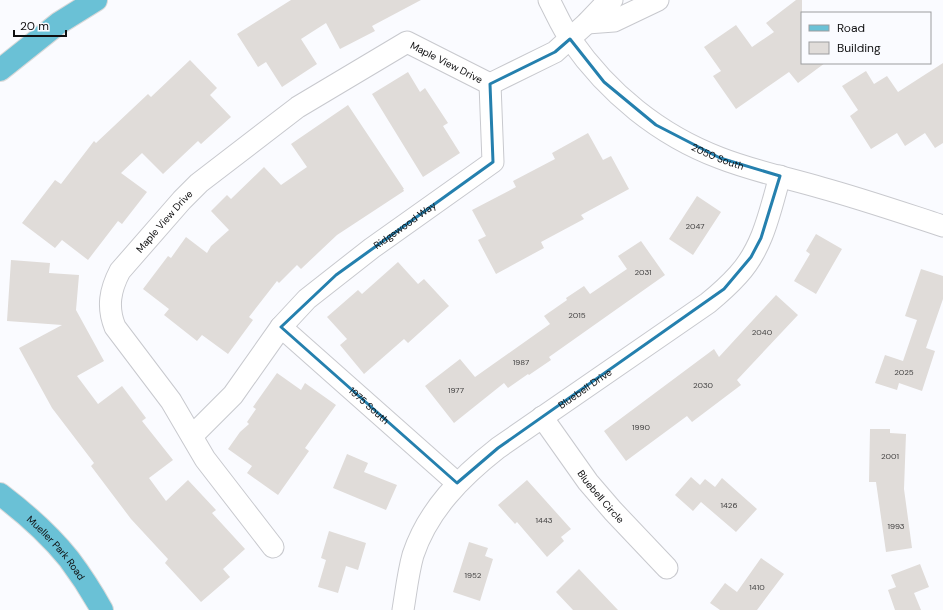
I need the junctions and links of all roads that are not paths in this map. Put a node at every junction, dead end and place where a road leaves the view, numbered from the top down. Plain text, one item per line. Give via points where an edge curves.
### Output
1 (96, 0) edge
2 (549, 0) edge
3 (612, 0) edge
4 (658, 0) edge
5 (586, 23) junction
6 (570, 39) junction
7 (0, 70) edge
8 (490, 84) junction
9 (780, 176) junction
10 (943, 226) edge
11 (281, 327) junction
12 (542, 417) junction
13 (192, 436) junction
14 (457, 483) junction
15 (0, 494) edge
16 (273, 547) dead end
17 (667, 568) dead end
18 (102, 610) edge
19 (403, 610) edge

1 - 7 main road via 30,44
2 - 6 street, 2050 South
3 - 5 street
4 - 5 street via 614,21
5 - 6 street
6 - 8 street via 555,52
6 - 9 street, 2050 South via 604,82 656,125 720,158
8 - 11 street, Ridgewood Way via 493,162 336,275 307,299
8 - 13 street, Maple View Drive via 407,42 298,107 199,183 120,271 110,299 111,316 115,327 171,401
9 - 10 street, 2050 South
9 - 12 street, Bluebell Drive via 761,238 739,274 708,303
11 - 13 street, Ridgewood Way via 233,396
11 - 14 street, 1975 South
12 - 14 street, Bluebell Drive via 476,465
12 - 17 street, Bluebell Circle via 588,482
13 - 16 street, Maple View Drive via 205,459
14 - 19 street, Bluebell Drive via 424,529 407,581
15 - 18 main road, Mueller Park Road via 45,532 68,558

